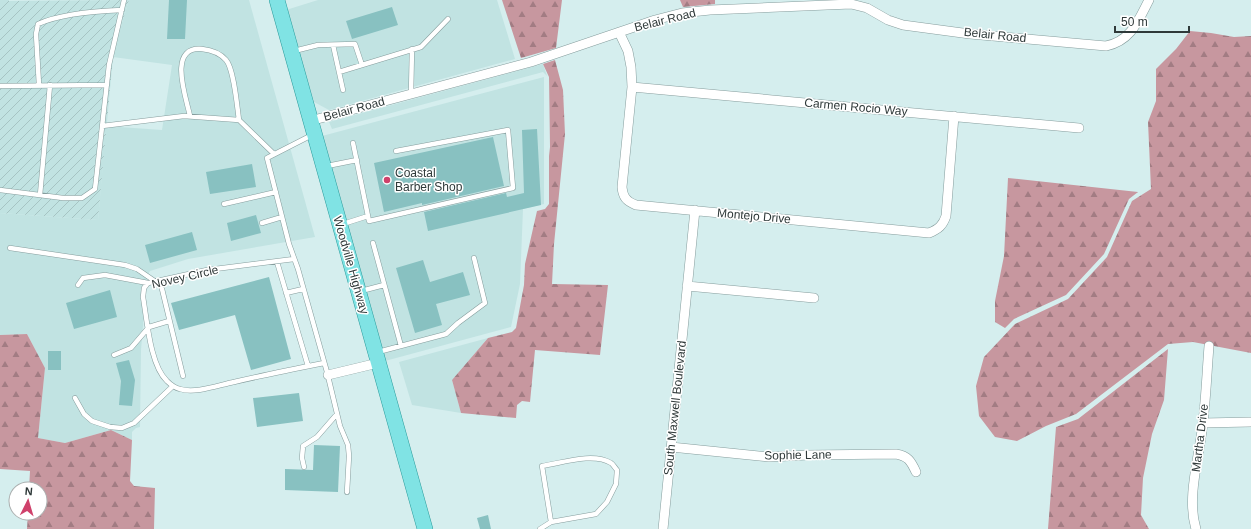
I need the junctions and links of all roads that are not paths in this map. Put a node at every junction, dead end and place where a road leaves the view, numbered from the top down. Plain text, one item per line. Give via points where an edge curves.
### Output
1 (124, 0) edge
2 (276, 0) edge
3 (1149, 0) edge
4 (851, 2) edge
5 (727, 5) edge
6 (122, 10) junction
7 (448, 19) dead end
8 (619, 32) junction
9 (333, 45) junction
10 (412, 49) junction
11 (291, 52) junction
12 (362, 65) junction
13 (339, 72) junction
14 (38, 85) junction
15 (50, 85) junction
16 (107, 85) junction
17 (0, 86) edge
18 (632, 87) junction
19 (343, 90) dead end
20 (411, 94) junction
21 (190, 116) junction
22 (954, 116) junction
23 (239, 120) junction
24 (102, 126) junction
25 (312, 127) junction
26 (1079, 128) dead end
27 (353, 143) dead end
28 (396, 151) dead end
29 (274, 154) junction
30 (356, 160) junction
31 (323, 167) junction
32 (0, 190) edge
33 (276, 192) junction
34 (40, 195) junction
35 (224, 204) dead end
36 (695, 210) junction
37 (368, 216) junction
38 (282, 217) junction
39 (262, 223) dead end
40 (339, 224) junction
41 (373, 242) dead end
42 (10, 248) dead end
43 (474, 258) dead end
44 (294, 260) junction
45 (277, 262) junction
46 (156, 282) junction
47 (148, 283) junction
48 (384, 284) junction
49 (78, 285) dead end
50 (687, 286) junction
51 (162, 288) dead end
52 (303, 288) junction
53 (358, 292) junction
54 (286, 293) junction
55 (814, 298) dead end
56 (169, 321) junction
57 (148, 327) junction
58 (401, 346) junction
59 (1209, 346) dead end
60 (114, 355) dead end
61 (377, 358) junction
62 (324, 363) junction
63 (308, 366) junction
64 (328, 374) junction
65 (183, 376) dead end
66 (173, 386) junction
67 (75, 398) dead end
68 (337, 414) junction
69 (1251, 422) edge
70 (1203, 423) junction
71 (671, 447) junction
72 (304, 467) dead end
73 (916, 472) dead end
74 (347, 492) dead end
75 (551, 522) junction
76 (425, 529) edge
77 (540, 529) edge
78 (663, 529) edge
79 (1196, 529) edge

1 - 6 lane
2 - 11 main road, Woodville Highway
3 - 4 street, Belair Road via 1129,34 1106,46 970,34 903,25
4 - 5 street, Belair Road
5 - 8 street, Belair Road via 682,13
6 - 14 lane via 100,10 46,20 38,24
6 - 16 lane
7 - 10 lane via 420,46
8 - 18 street, Montejo Drive via 628,51
8 - 20 street, Belair Road via 531,62
9 - 11 lane
9 - 12 lane via 355,44
9 - 13 lane
10 - 12 lane
10 - 20 lane
11 - 25 main road, Woodville Highway
12 - 13 lane
13 - 19 lane
14 - 15 lane
14 - 17 lane
15 - 16 lane
15 - 34 lane
16 - 24 lane
18 - 22 street, Carmen Rocio Way
18 - 36 street, Montejo Drive via 623,195 628,202 636,205
20 - 25 street, Belair Road
21 - 23 lane
21 - 23 lane via 181,66 185,54 198,48 209,49 227,61
21 - 24 lane
22 - 26 street, Carmen Rocio Way
22 - 36 street, Montejo Drive via 946,216 943,225 929,233
23 - 29 lane
24 - 34 lane via 95,189 82,198
25 - 29 lane
25 - 31 main road, Woodville Highway
27 - 30 lane
28 - 37 lane via 508,130 513,188 369,221
29 - 33 lane via 267,158
30 - 31 lane
30 - 37 lane
31 - 40 main road, Woodville Highway
32 - 34 lane
33 - 35 lane
33 - 38 lane
36 - 50 street, South Maxwell Boulevard
37 - 40 lane
38 - 39 lane
38 - 44 lane
40 - 53 main road, Woodville Highway
41 - 48 lane
42 - 46 lane via 125,265 137,269
43 - 58 lane via 485,303 446,334
44 - 45 lane, Novey Circle
44 - 52 lane
45 - 46 lane, Novey Circle via 207,270
45 - 54 lane
46 - 47 lane, Novey Circle
47 - 49 lane via 105,275 83,278
47 - 57 lane, Novey Circle via 144,288 143,297
48 - 53 lane
48 - 58 lane
50 - 55 street
50 - 71 street, South Maxwell Boulevard
51 - 56 lane
52 - 54 lane
52 - 62 lane
53 - 61 main road, Woodville Highway
54 - 63 lane
56 - 57 lane
56 - 65 lane
57 - 60 lane via 131,348
57 - 66 lane, Novey Circle via 159,369
58 - 61 lane
59 - 70 street, Martha Drive
61 - 64 street
61 - 76 main road, Woodville Highway
62 - 63 lane
62 - 64 lane
63 - 66 lane via 193,390 181,390
64 - 68 lane
66 - 67 lane via 134,423 122,428 92,421 84,414
68 - 72 lane via 317,437 303,446
68 - 74 lane via 349,451
69 - 70 street
70 - 79 street, Martha Drive via 1192,508
71 - 73 street, Sophie Lane via 769,457 896,454 912,461
71 - 78 street, South Maxwell Boulevard
75 - 75 lane via 542,466 578,458 612,463 617,470 616,484 607,502 596,514
75 - 77 lane

